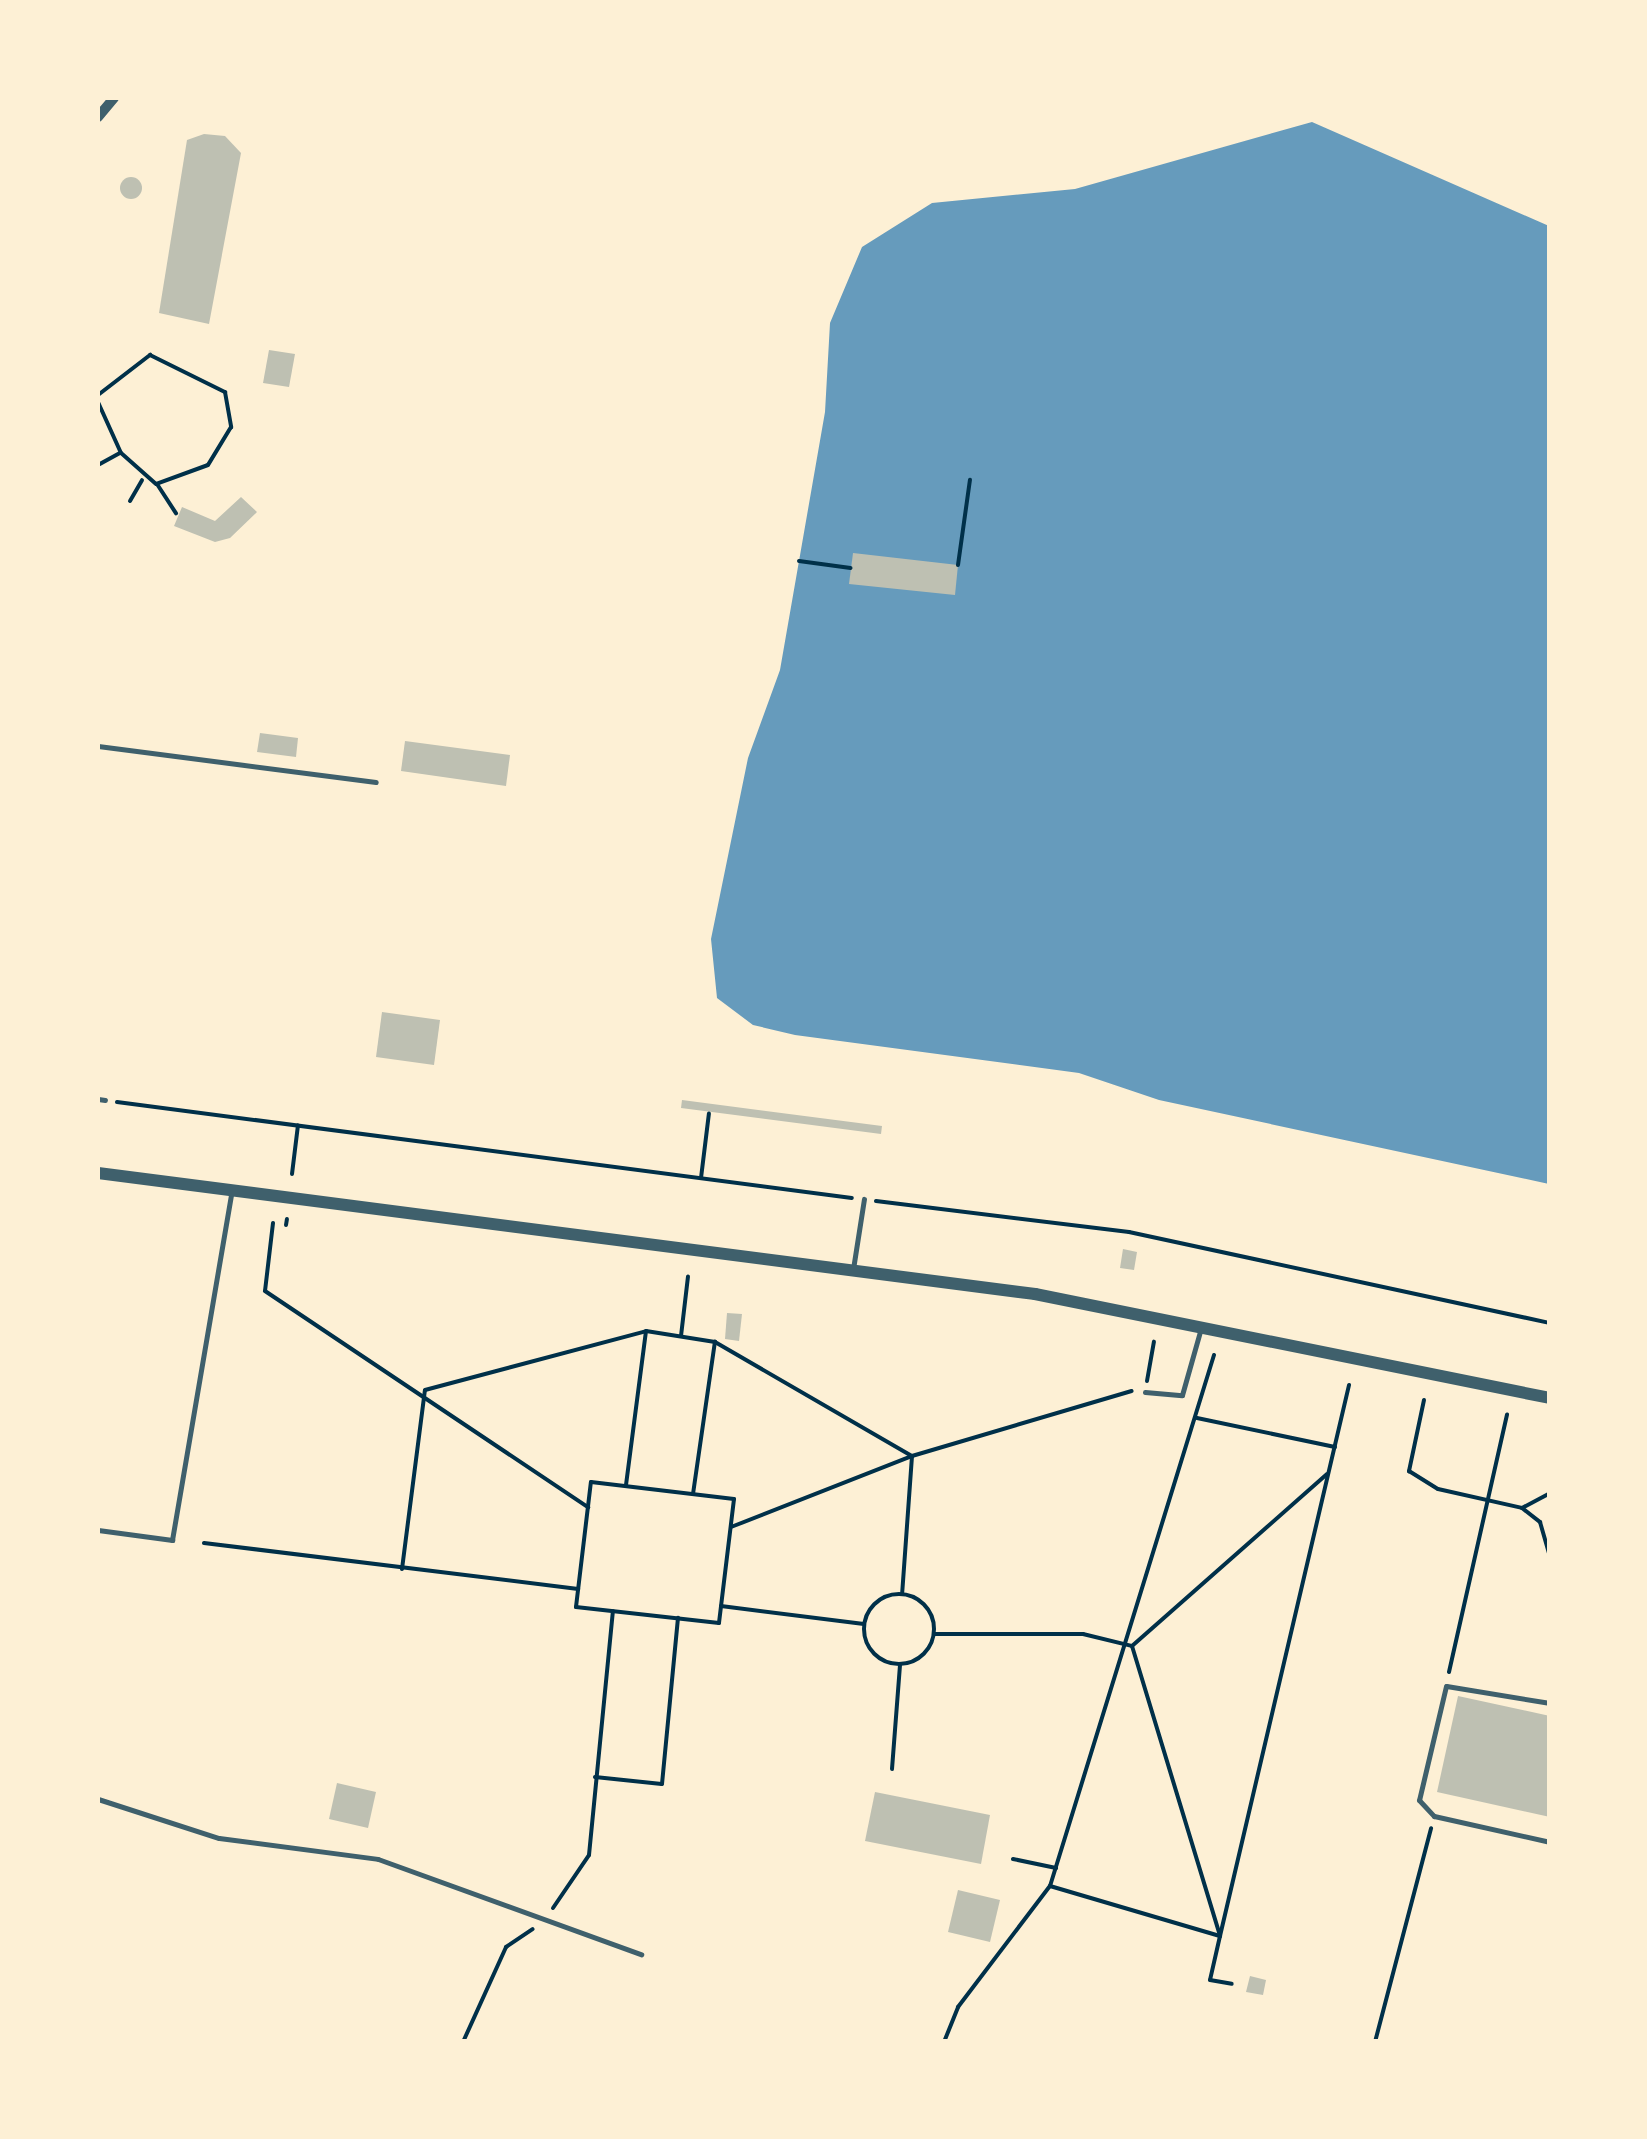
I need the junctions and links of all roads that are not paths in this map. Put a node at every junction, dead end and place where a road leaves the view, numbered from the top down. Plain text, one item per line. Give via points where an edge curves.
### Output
1 (114, 98) edge
2 (98, 117) edge
3 (98, 746) edge
4 (376, 782) dead end
5 (98, 1173) edge
6 (231, 1188) junction
7 (864, 1199) road end
8 (853, 1269) junction
9 (1202, 1324) junction
10 (1145, 1392) road end
11 (1550, 1398) edge
12 (98, 1530) edge
13 (1550, 1703) edge
14 (98, 1799) edge
15 (1550, 1842) edge
16 (642, 1954) dead end

1 - 2 street
3 - 4 lane
5 - 6 street
6 - 8 street
6 - 12 lane via 172,1540
7 - 8 lane
8 - 9 street
9 - 10 lane via 1182,1396
9 - 11 street
13 - 15 lane via 1446,1686 1419,1786 1434,1816
14 - 16 lane via 219,1838 378,1860 542,1924

